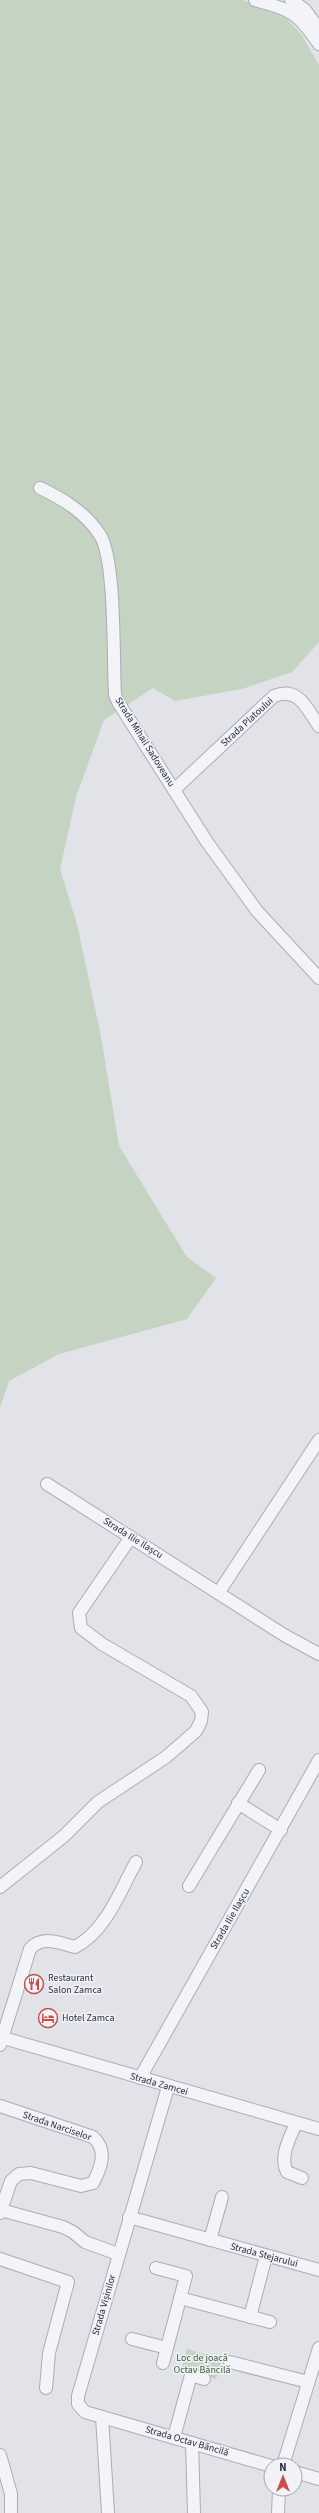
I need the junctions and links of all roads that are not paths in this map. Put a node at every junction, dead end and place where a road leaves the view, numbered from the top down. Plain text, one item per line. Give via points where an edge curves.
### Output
1 (255, 0) edge
2 (291, 0) edge
3 (319, 29) edge
4 (319, 44) edge
5 (40, 488) dead end
6 (319, 726) edge
7 (174, 790) junction
8 (319, 978) edge
9 (319, 1440) edge
10 (47, 1484) dead end
11 (131, 1537) junction
12 (219, 1592) junction
13 (319, 1654) edge
14 (319, 1760) edge
15 (259, 1770) dead end
16 (238, 1803) junction
17 (281, 1830) junction
18 (136, 1862) dead end
19 (189, 1886) dead end
20 (0, 1887) edge
21 (1, 2040) edge
22 (140, 2078) junction
23 (168, 2087) junction
24 (0, 2106) edge
25 (296, 2123) junction
26 (319, 2129) edge
27 (302, 2178) dead end
28 (222, 2197) dead end
29 (0, 2212) edge
30 (129, 2216) junction
31 (210, 2240) junction
32 (118, 2254) junction
33 (266, 2256) junction
34 (0, 2259) edge
35 (156, 2268) dead end
36 (319, 2270) edge
37 (180, 2298) junction
38 (250, 2317) junction
39 (270, 2322) dead end
40 (132, 2339) dead end
41 (167, 2348) junction
42 (319, 2348) edge
43 (230, 2362) dead end
44 (163, 2363) dead end
45 (204, 2379) dead end
46 (308, 2382) junction
47 (46, 2388) dead end
48 (102, 2417) junction
49 (174, 2437) junction
50 (192, 2443) junction
51 (0, 2456) edge
52 (285, 2457) edge
53 (263, 2464) edge
54 (303, 2474) edge
55 (319, 2479) edge
56 (279, 2497) edge
57 (11, 2513) edge
58 (108, 2513) edge
59 (194, 2513) edge
60 (278, 2513) edge

1 - 4 street via 295,14 304,21
2 - 3 street via 305,10
5 - 7 street, Strada Mihail Sadoveanu via 78,510 100,535 108,561 115,695 126,717
6 - 7 street, Strada Platoului via 296,695 289,692 274,696
7 - 8 street, Strada Mihail Sadoveanu via 207,842 257,911
9 - 12 street
10 - 11 street, Strada Ilie Ilașcu
11 - 12 street, Strada Ilie Ilașcu
11 - 20 street via 79,1613 80,1628 102,1644 191,1696 202,1712 201,1721 196,1731 166,1757 98,1802 64,1836
12 - 13 street, Strada Ilie Ilașcu via 284,1635
14 - 17 street, Strada Ilie Ilașcu
15 - 16 street
16 - 17 street
16 - 19 street
17 - 22 street, Strada Ilie Ilașcu
18 - 21 street via 100,1927 91,1937 75,1947 44,1940 36,1942 30,1949
21 - 22 street, Strada Zamcei
22 - 23 street, Strada Zamcei
23 - 25 street, Strada Zamcei
23 - 30 street, Strada Vișinilor
24 - 29 street, Strada Narciselor via 93,2138 99,2143 103,2153 100,2170 92,2183 81,2186 31,2173 19,2174 11,2181
25 - 26 street, Strada Zamcei
25 - 27 street via 284,2155 283,2165 287,2172
28 - 31 street
29 - 32 street, Strada Narciselor via 63,2228 85,2242
30 - 31 street, Strada Stejarului
30 - 32 street, Strada Vișinilor
31 - 33 street, Strada Stejarului
32 - 48 street, Strada Vișinilor via 78,2396 78,2404 85,2412
33 - 36 street, Strada Stejarului
33 - 38 street
34 - 47 street via 68,2282 49,2354
35 - 37 street via 186,2276
37 - 38 street
37 - 41 street
38 - 39 street
40 - 41 street
41 - 44 street
42 - 46 street
43 - 46 street
45 - 49 street via 190,2375
46 - 52 street
48 - 49 street, Strada Octav Băncilă
48 - 58 street
49 - 50 street, Strada Octav Băncilă
50 - 53 street, Strada Octav Băncilă
50 - 59 street
51 - 57 street via 11,2494
54 - 55 street
56 - 60 street

